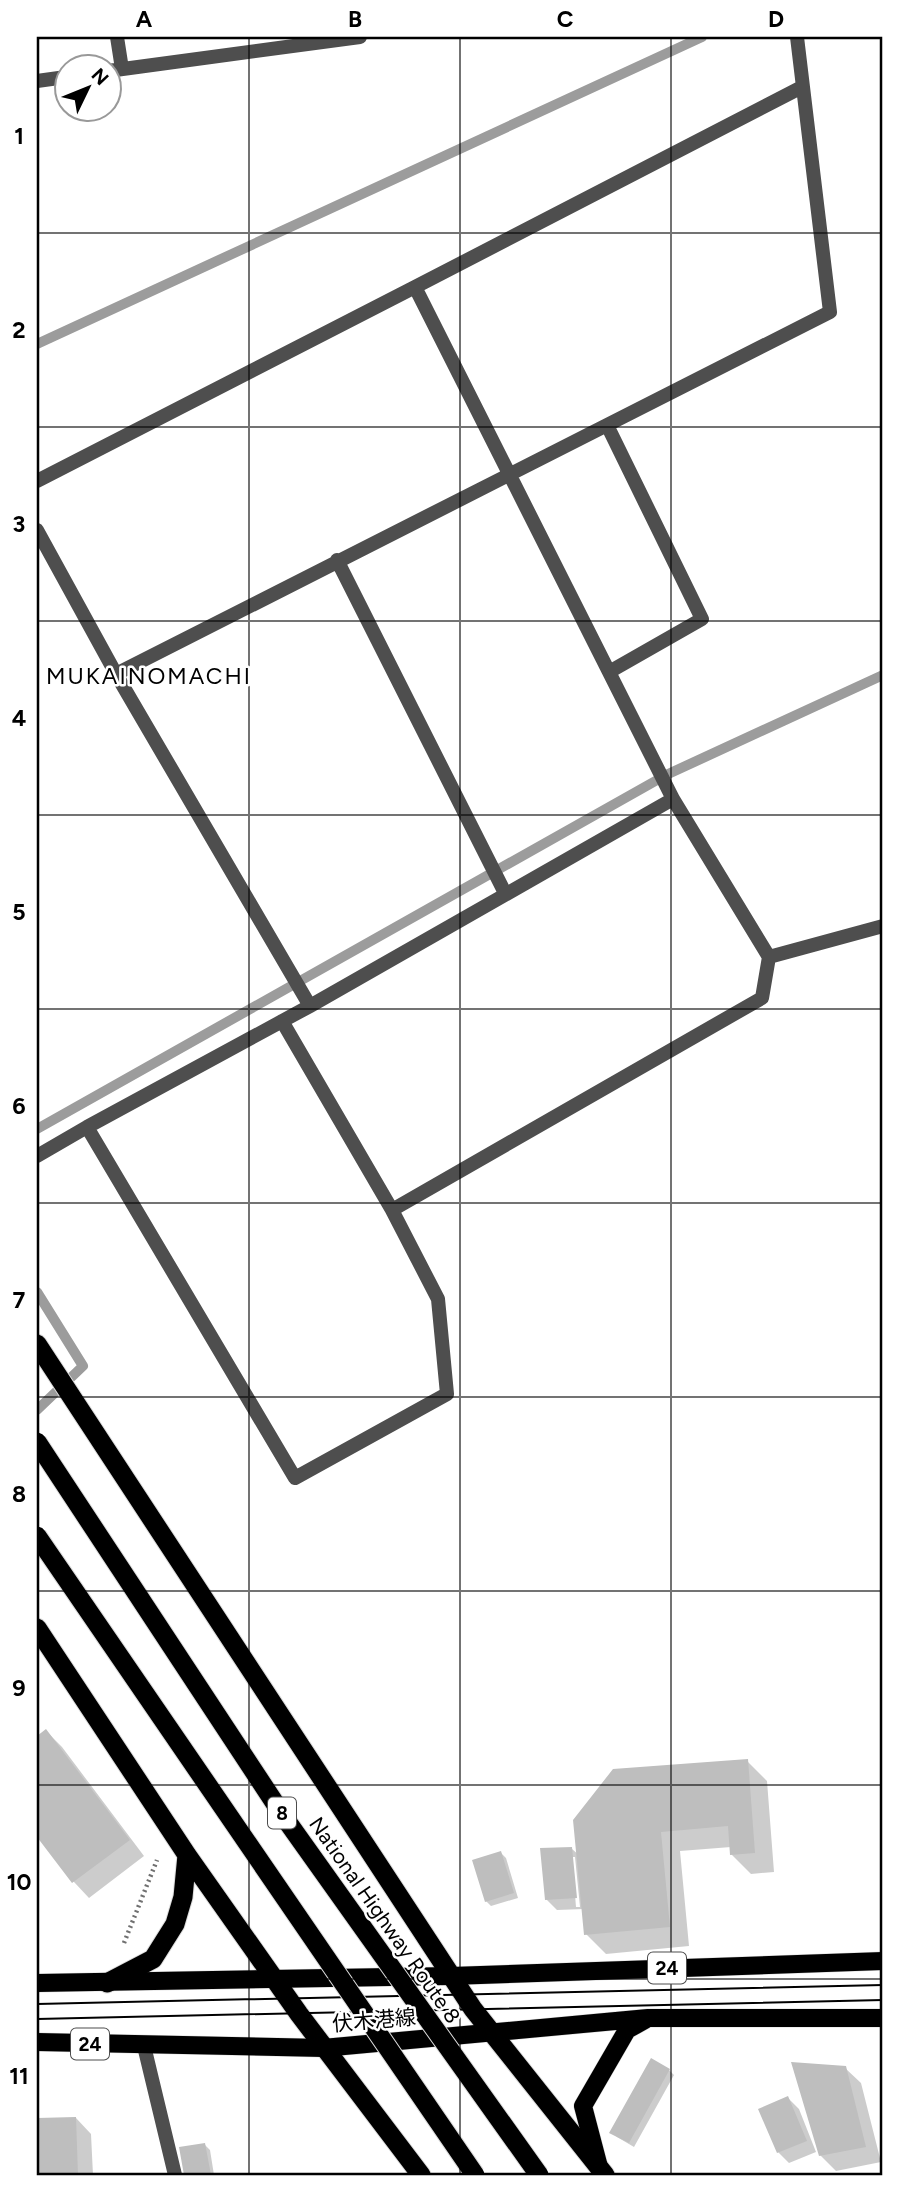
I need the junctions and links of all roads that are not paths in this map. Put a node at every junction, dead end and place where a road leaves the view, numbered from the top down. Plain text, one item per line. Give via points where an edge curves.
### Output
1 (360, 37) edge
2 (797, 37) edge
3 (122, 69) edge
4 (802, 87) junction
5 (415, 287) junction
6 (607, 425) junction
7 (509, 473) junction
8 (37, 481) edge
9 (37, 530) edge
10 (337, 560) junction
11 (609, 672) junction
12 (116, 674) junction
13 (673, 799) junction
14 (503, 888) junction
15 (883, 926) edge
16 (769, 957) junction
17 (310, 1006) junction
18 (282, 1021) junction
19 (87, 1127) junction
20 (37, 1156) edge
21 (392, 1209) junction
22 (37, 1344) edge
23 (37, 1442) edge
24 (37, 1536) edge
25 (37, 1628) edge
26 (187, 1855) junction
27 (883, 1961) edge
28 (451, 1976) junction
29 (274, 1977) junction
30 (37, 1983) edge
31 (107, 1983) junction
32 (648, 2018) junction
33 (883, 2018) edge
34 (491, 2032) junction
35 (37, 2042) edge
36 (144, 2046) junction
37 (323, 2048) junction
38 (602, 2172) edge
39 (175, 2175) edge
40 (421, 2175) edge
41 (475, 2175) edge
42 (538, 2175) edge

1 - 3 street
2 - 4 street
4 - 5 street
4 - 6 street via 830,312
5 - 7 street
5 - 8 street
6 - 7 street
6 - 11 street via 702,619
7 - 10 street
7 - 11 street
9 - 12 street
10 - 12 street
10 - 14 street
11 - 13 street
12 - 17 street
13 - 14 street
13 - 16 street
14 - 17 street
15 - 16 street
16 - 21 street via 762,998
17 - 18 street
18 - 19 street
18 - 21 street
19 - 20 street
19 - 21 street via 295,1478 447,1394 438,1299
22 - 28 highway
23 - 42 highway, National Highway Route 8 / 8, bridge via 284,1817
24 - 41 highway, 8, bridge
25 - 26 highway
26 - 29 highway
26 - 31 highway via 175,1924 153,1959
27 - 28 main road, 伏木港線 / 24
28 - 29 main road, 伏木港線 / 24
28 - 34 highway
29 - 31 main road, 伏木港線 / 24
29 - 37 highway
30 - 31 main road, 伏木港線 / 24
32 - 33 main road, 伏木港線 / 24
32 - 34 main road, 伏木港線 / 24
32 - 38 main road via 627,2030 583,2106
34 - 37 main road, 伏木港線 / 24
34 - 38 highway
35 - 36 main road, 伏木港線 / 24
36 - 37 main road, 伏木港線 / 24
36 - 39 street
37 - 40 highway

